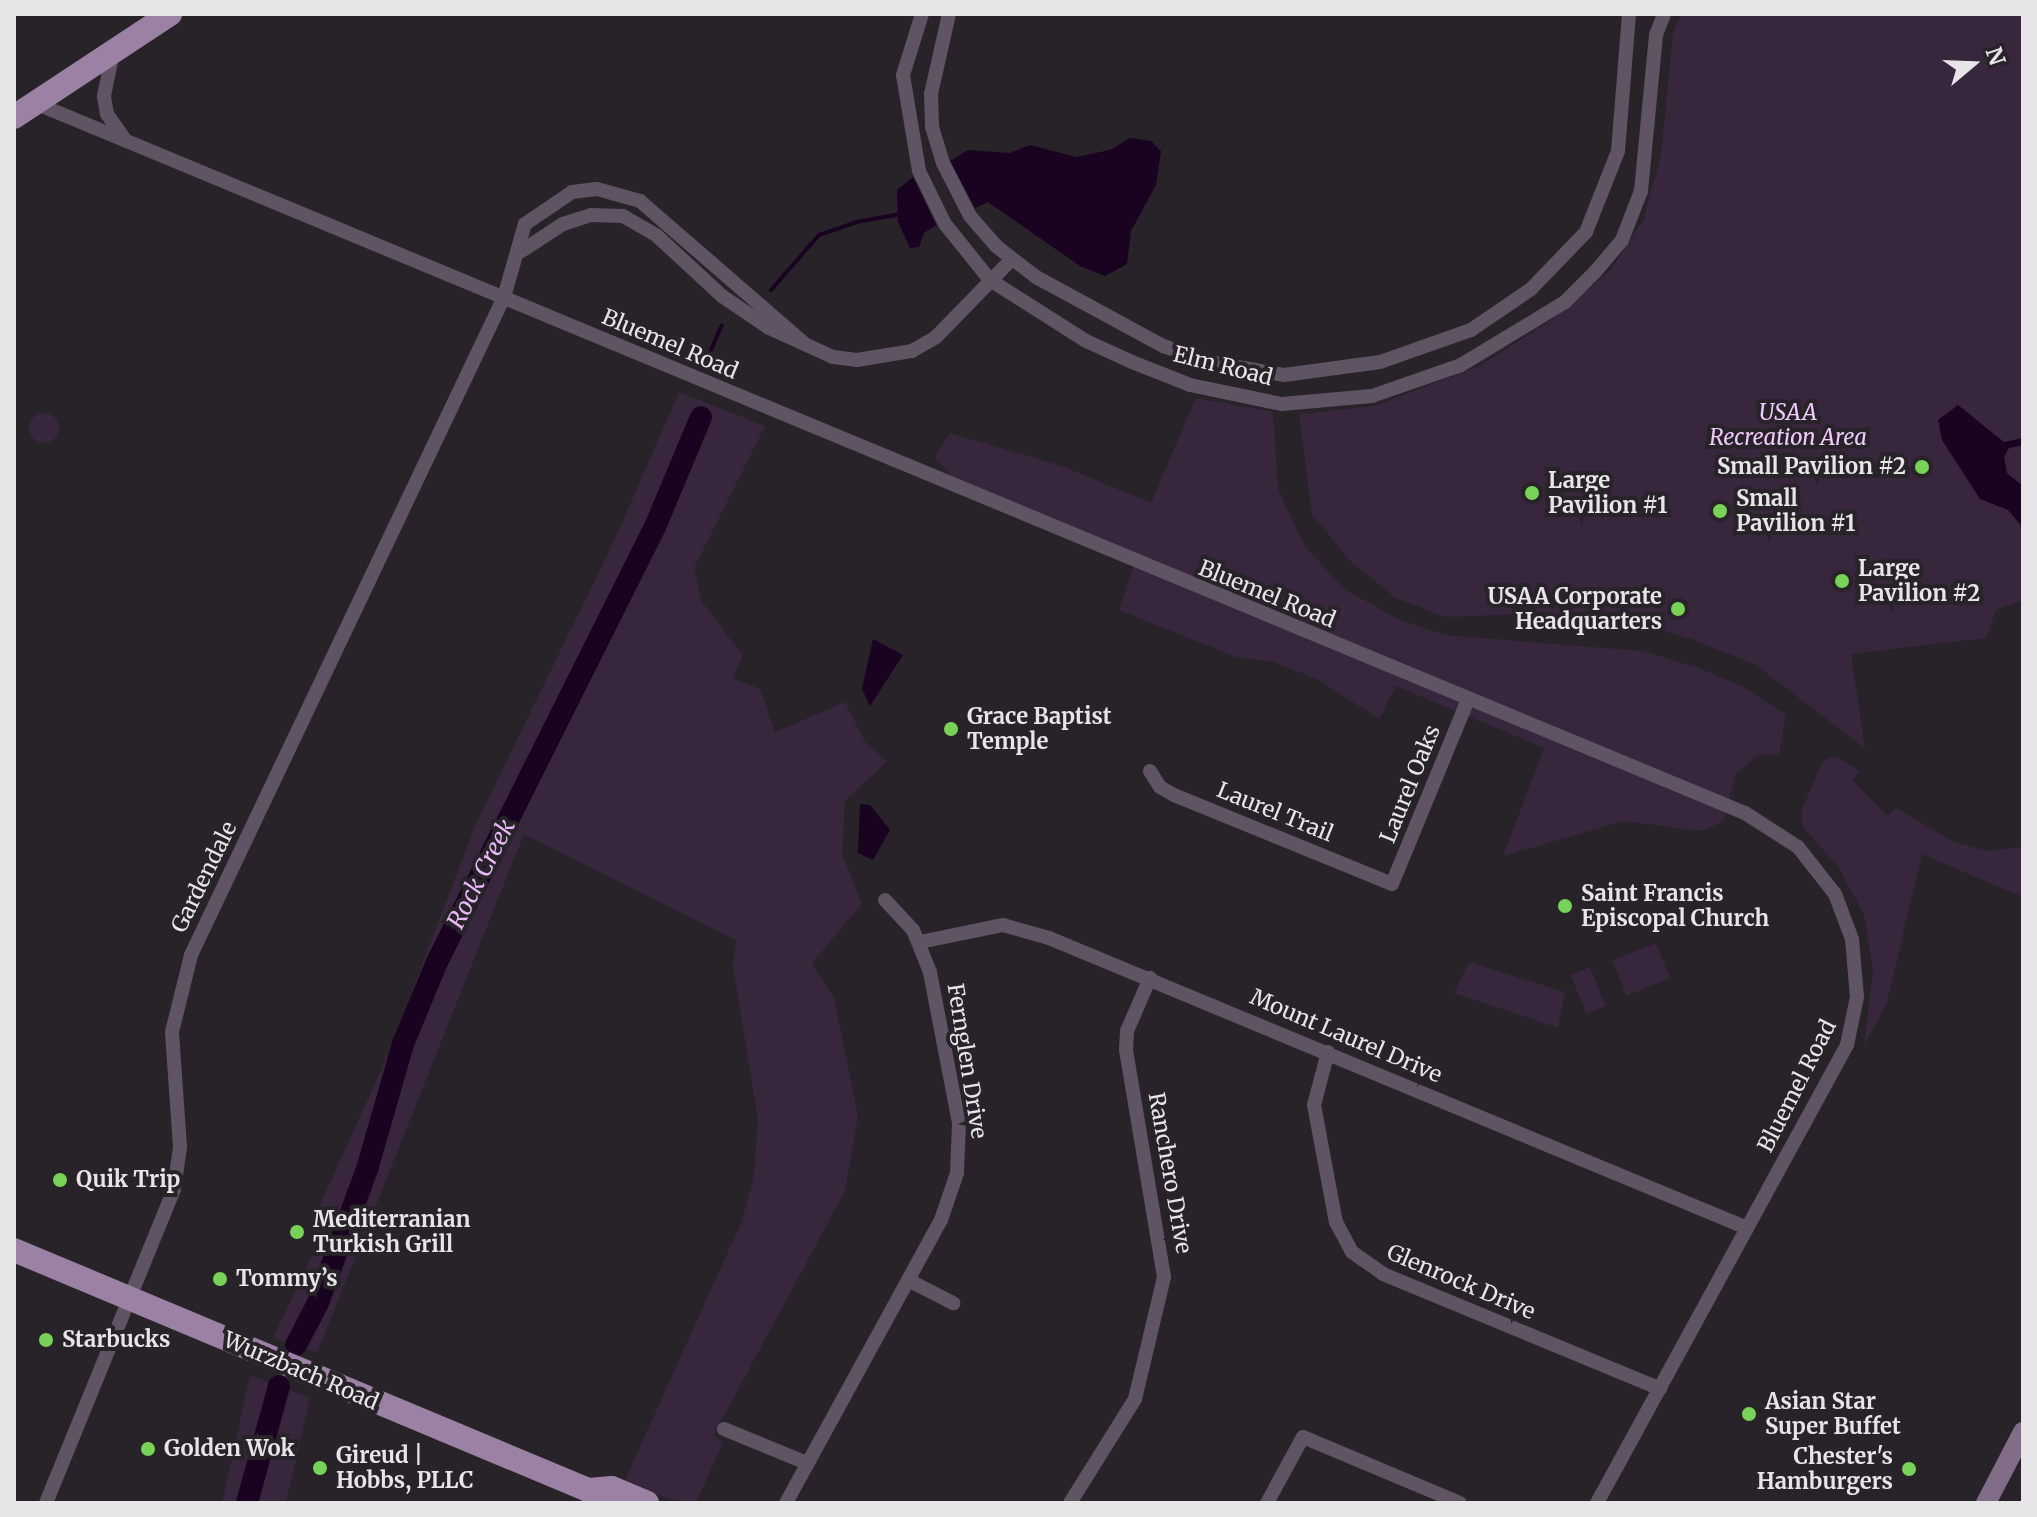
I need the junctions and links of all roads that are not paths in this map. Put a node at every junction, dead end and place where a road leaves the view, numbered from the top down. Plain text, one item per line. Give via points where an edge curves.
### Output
1 (170, 14) edge
2 (922, 14) edge
3 (949, 14) edge
4 (1629, 14) edge
5 (1664, 14) edge
6 (113, 51) junction
7 (35, 103) junction
8 (14, 117) edge
9 (126, 140) junction
10 (520, 252) junction
11 (1010, 261) junction
12 (990, 280) junction
13 (504, 297) junction
14 (805, 344) junction
15 (1468, 700) junction
16 (1150, 771) dead end
17 (1392, 884) joint
18 (885, 900) dead end
19 (920, 942) junction
20 (1150, 978) junction
21 (1328, 1052) junction
22 (1747, 1228) junction
23 (14, 1250) edge
24 (908, 1280) junction
25 (132, 1299) junction
26 (953, 1303) dead end
27 (1660, 1389) junction
28 (724, 1429) dead end
29 (2023, 1432) edge
30 (807, 1463) junction
31 (595, 1497) edge
32 (46, 1503) edge
33 (647, 1503) edge
34 (786, 1503) edge
35 (1070, 1503) edge
36 (1267, 1503) edge
37 (1460, 1503) edge
38 (1597, 1503) edge
39 (1986, 1503) edge

1 - 6 main road
2 - 12 street, Elm Road via 903,75 919,171 945,224
3 - 11 street, Elm Road via 931,94 932,127 943,163 970,216
4 - 11 street, Elm Road via 1618,151 1586,232 1531,289 1471,330 1365,365 1284,375 1255,372 1163,346
5 - 12 street, Elm Road via 1656,35 1641,191 1622,240 1565,302 1509,340 1450,369 1372,396 1282,404 1242,398 1190,385 1086,341
6 - 7 main road
6 - 9 street via 105,101 112,124
7 - 8 main road
7 - 9 street, Bluemel Road
9 - 13 street, Bluemel Road
10 - 13 street, Gardendale
10 - 14 street via 563,224 591,215 623,216 656,235 722,296
10 - 14 street, Gardendale via 525,224 546,207 572,192 619,192 655,212
11 - 12 street
12 - 14 street via 936,337 912,351 857,360
13 - 15 street, Bluemel Road
13 - 25 street, Gardendale via 191,955 172,1032 178,1166 166,1215
15 - 17 street, Laurel Oaks
15 - 22 street, Bluemel Road via 1763,822 1798,847 1835,894 1856,962 1854,1022 1838,1064
16 - 17 street, Laurel Trail via 1160,787 1174,795
18 - 19 street, Fernglen Drive
19 - 20 street, Mount Laurel Drive via 1003,925
19 - 24 street, Fernglen Drive via 959,1123 960,1156 948,1205
20 - 21 street, Mount Laurel Drive
20 - 35 street, Ranchero Drive via 1127,1031 1126,1050 1164,1277 1138,1390
21 - 22 street, Mount Laurel Drive
21 - 27 street, Glenrock Drive via 1315,1083 1314,1105 1336,1222 1352,1252 1383,1274
22 - 27 street, Bluemel Road
23 - 25 main road, Wurzbach Road
24 - 26 street
24 - 30 street, Fernglen Drive
25 - 31 main road, Wurzbach Road
25 - 32 street, Gardendale
27 - 38 street, Bluemel Road
28 - 30 street
29 - 39 main road
30 - 34 street, Fernglen Drive
31 - 33 main road, Wurzbach Road via 612,1488
36 - 37 street via 1303,1437

